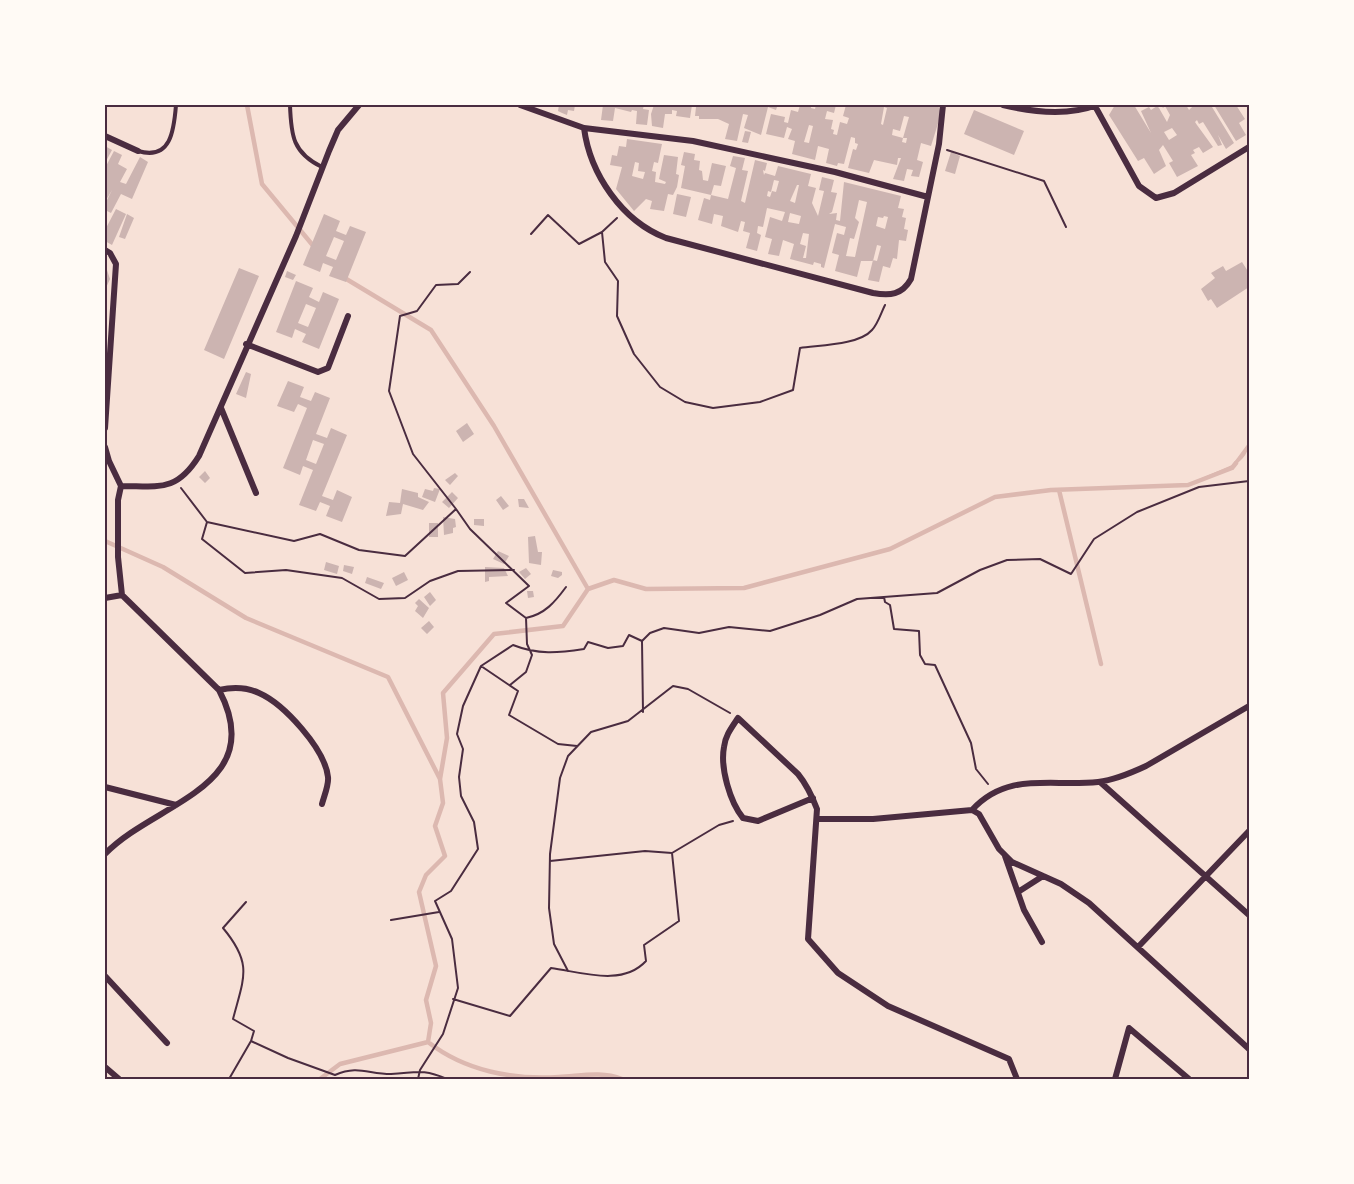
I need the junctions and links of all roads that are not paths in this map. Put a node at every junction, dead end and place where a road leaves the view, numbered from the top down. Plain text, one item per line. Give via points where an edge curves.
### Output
1 (176, 105) edge
2 (290, 105) edge
3 (359, 105) edge
4 (520, 105) edge
5 (943, 105) edge
6 (1003, 105) edge
7 (1096, 106) edge
8 (584, 128) junction
9 (105, 136) edge
10 (1249, 147) edge
11 (138, 151) joint
12 (322, 167) junction
13 (928, 197) junction
14 (105, 250) edge
15 (348, 316) dead end
16 (246, 344) junction
17 (221, 407) junction
18 (105, 428) edge
19 (105, 447) edge
20 (121, 486) junction
21 (256, 493) dead end
22 (122, 595) junction
23 (105, 598) edge
24 (219, 690) junction
25 (1249, 706) edge
26 (1101, 782) junction
27 (105, 787) edge
28 (813, 798) junction
29 (322, 804) dead end
30 (177, 805) junction
31 (972, 810) junction
32 (818, 819) junction
33 (1249, 831) edge
34 (105, 854) edge
35 (1004, 856) junction
36 (1043, 876) junction
37 (1206, 878) junction
38 (1018, 892) junction
39 (1249, 915) edge
40 (1042, 942) dead end
41 (1139, 946) junction
42 (105, 976) edge
43 (167, 1043) dead end
44 (1249, 1049) edge
45 (105, 1067) edge
46 (119, 1079) edge
47 (1017, 1079) edge
48 (1115, 1079) edge
49 (1189, 1079) edge

1 - 11 lane via 175,123 164,149 155,154
2 - 12 lane via 298,150
3 - 12 street via 338,130
4 - 8 street
5 - 13 street
6 - 7 street via 1040,111
7 - 10 street via 1139,186 1155,198 1174,193
8 - 13 street via 693,141
8 - 13 street via 590,156 625,211 646,231 873,293 891,295 904,290 911,279
9 - 11 street
12 - 16 street via 296,236
14 - 18 street via 116,264
15 - 16 street via 328,368 318,372
16 - 17 street
17 - 20 street via 199,456 176,481 156,488
17 - 21 street
19 - 20 street
20 - 22 street via 118,557
22 - 23 street
22 - 24 street
24 - 29 street via 235,686 257,692 273,700 301,729 326,768 329,779
24 - 30 street via 231,725 226,758 217,776
25 - 26 street via 1146,766
26 - 31 street via 1015,784 993,791
26 - 37 street
27 - 30 street
28 - 28 street via 798,774 738,718 723,748 732,797 743,818 758,820
28 - 32 street
30 - 34 street via 137,827
31 - 32 street via 883,819
31 - 35 street via 979,814
32 - 47 street via 808,939 838,973 888,1005 1009,1059
33 - 37 street
35 - 36 street
35 - 38 street
36 - 38 street
36 - 41 street via 1083,898
37 - 39 street
37 - 41 street
38 - 40 street
41 - 44 street
42 - 43 street
45 - 46 street
48 - 49 street via 1129,1028

